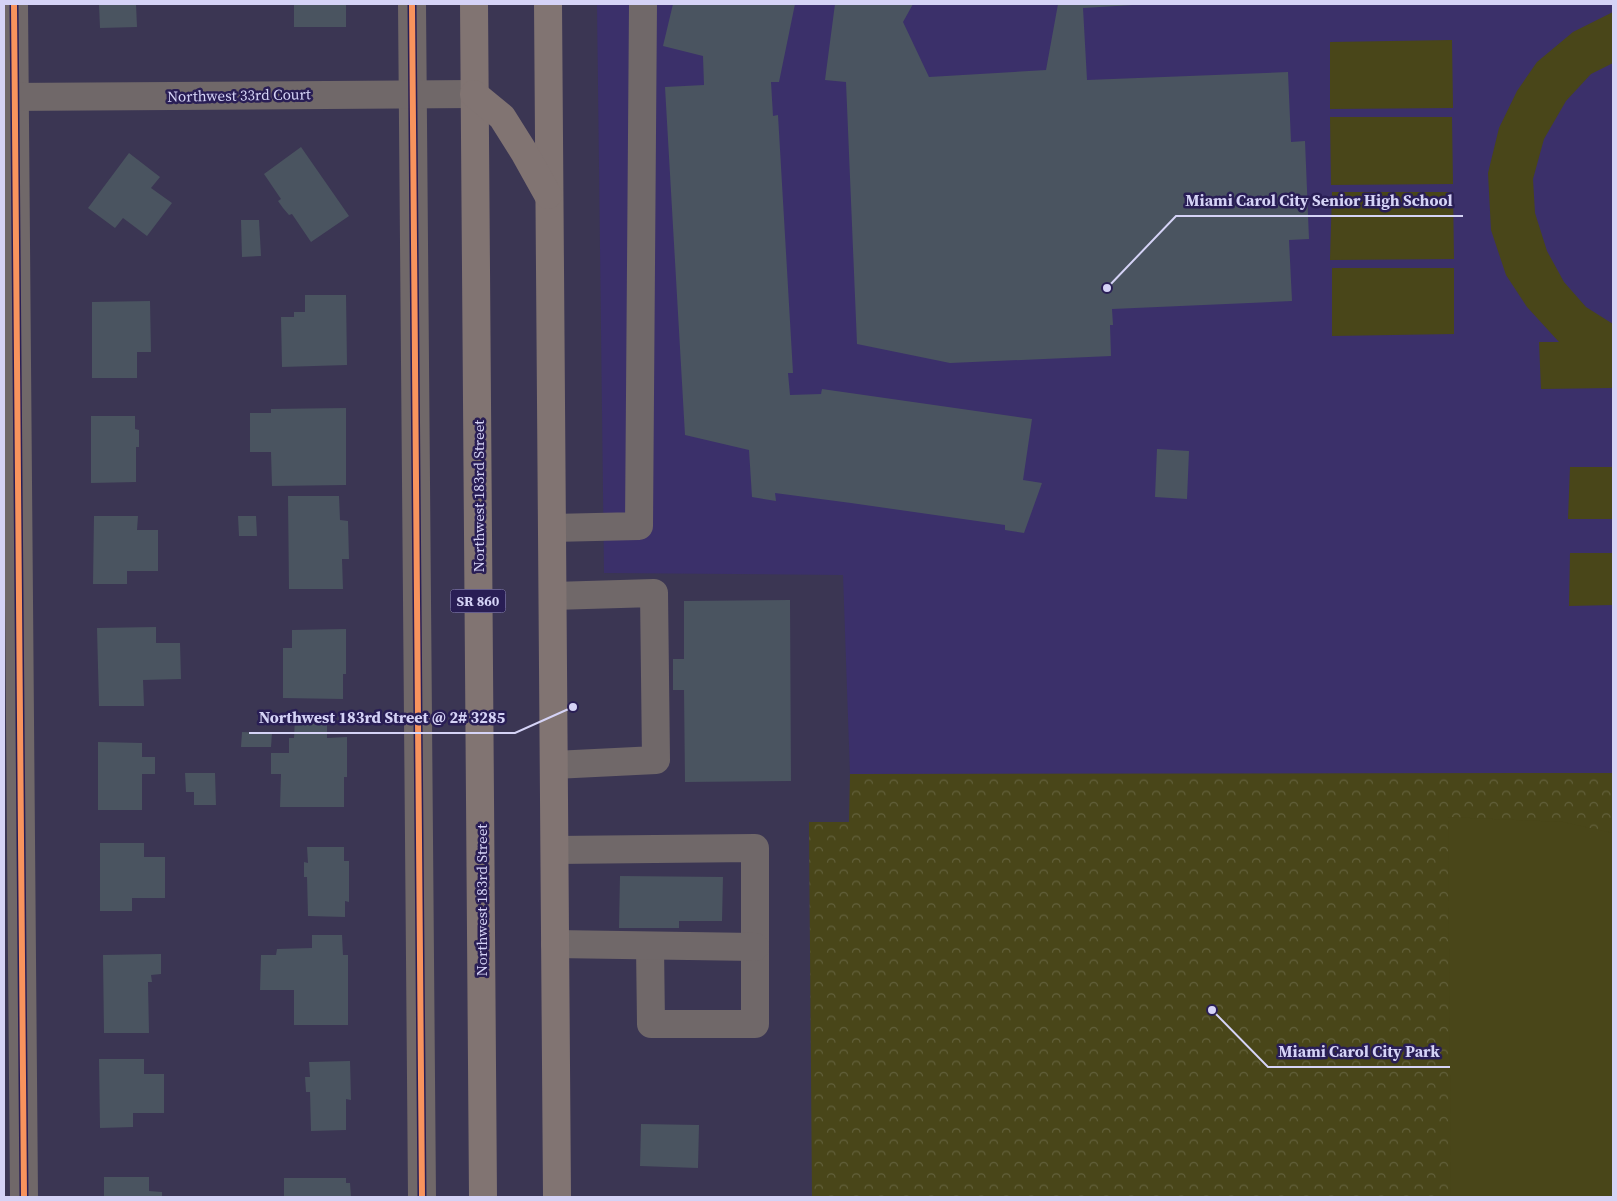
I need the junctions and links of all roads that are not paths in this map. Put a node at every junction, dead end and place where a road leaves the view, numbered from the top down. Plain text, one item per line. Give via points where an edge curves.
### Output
1 (14, 4) edge
2 (412, 4) edge
3 (474, 4) edge
4 (548, 4) edge
5 (643, 4) edge
6 (413, 94) junction
7 (474, 94) junction
8 (9, 97) edge
9 (550, 199) junction
10 (552, 528) junction
11 (553, 596) junction
12 (554, 765) junction
13 (555, 850) junction
14 (555, 944) junction
15 (650, 946) junction
16 (755, 947) junction
17 (24, 1197) edge
18 (422, 1197) edge
19 (483, 1197) edge
20 (558, 1197) edge

1 - 8 street
2 - 6 street
3 - 7 main road, Northwest 183rd Street / SR 860
4 - 9 main road
5 - 10 street via 639,526
6 - 7 street, Northwest 33rd Court
6 - 8 street, Northwest 33rd Court
6 - 18 street
7 - 9 main road via 502,117
7 - 19 main road, Northwest 183rd Street / SR 860
8 - 17 street
9 - 10 main road
10 - 11 main road
11 - 12 main road
11 - 12 street via 654,593 656,760
12 - 13 main road
13 - 14 main road
13 - 16 street via 756,848
14 - 15 street
14 - 20 main road
15 - 16 street
15 - 16 street via 651,1024 755,1024

